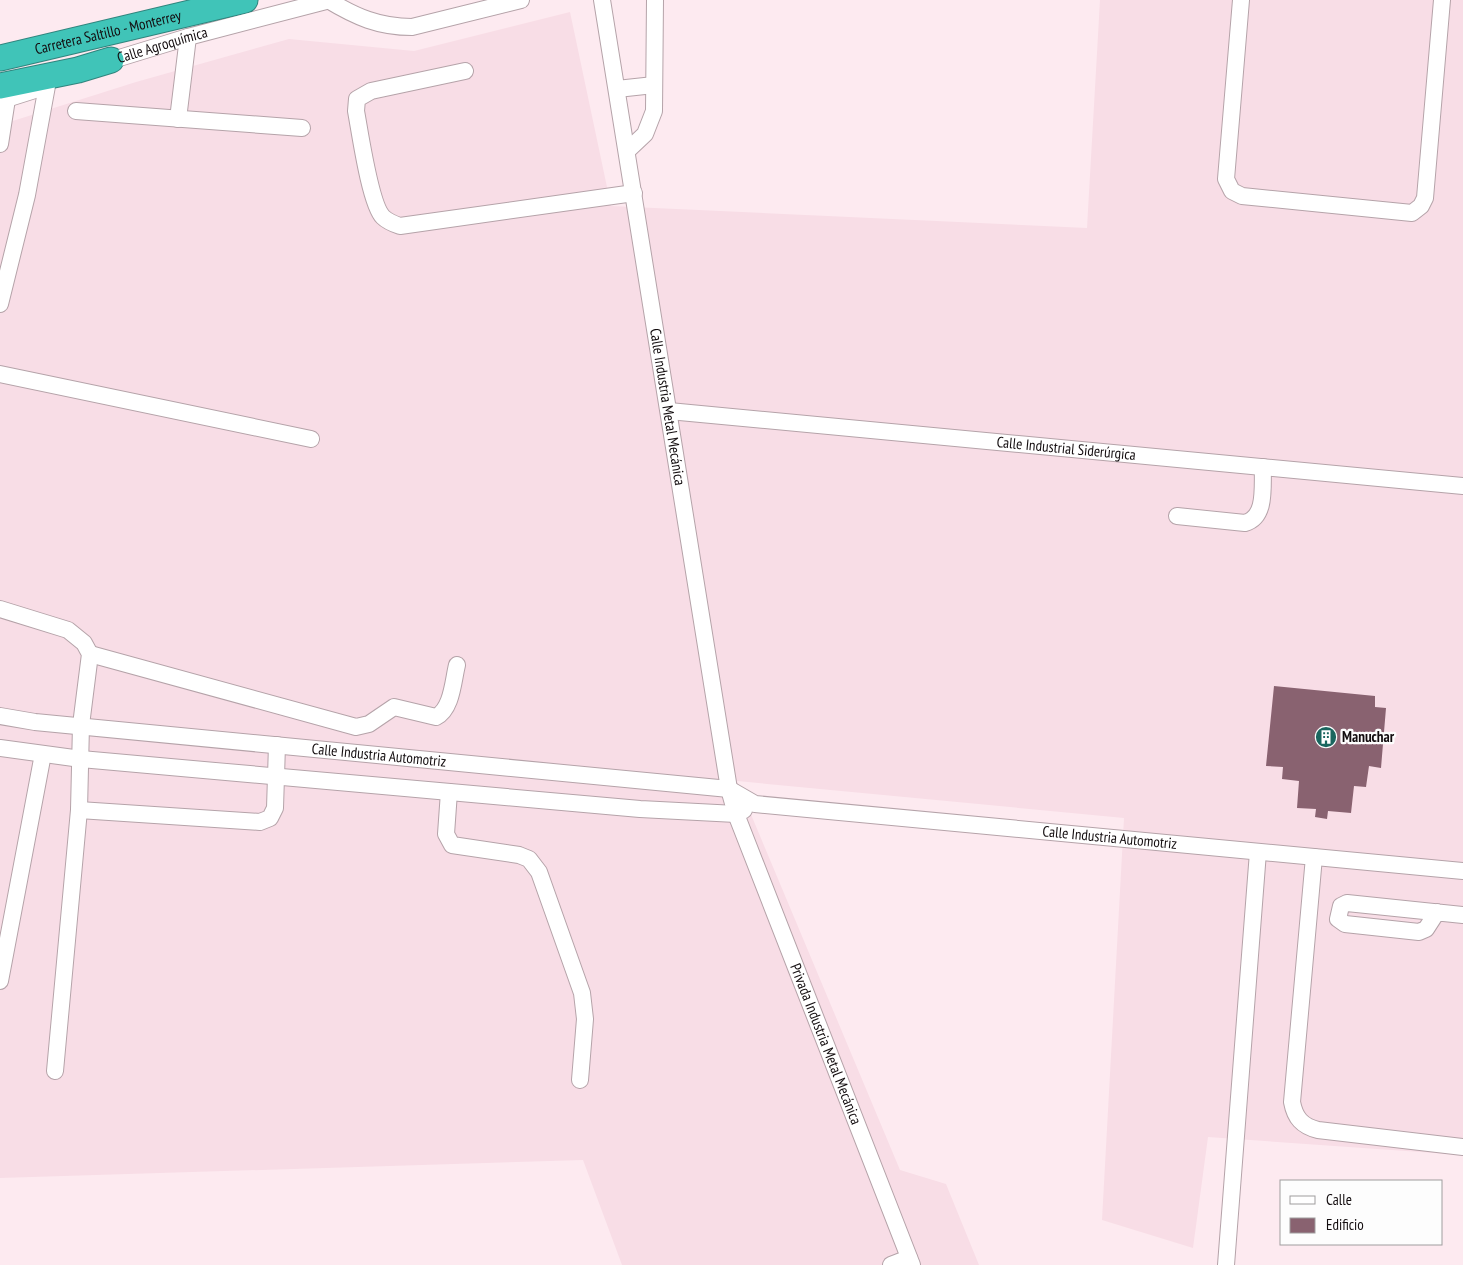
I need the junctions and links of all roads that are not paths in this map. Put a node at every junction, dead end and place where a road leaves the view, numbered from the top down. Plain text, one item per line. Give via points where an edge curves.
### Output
1 (245, 0) edge
2 (329, 0) edge
3 (521, 0) edge
4 (602, 0) edge
5 (655, 0) edge
6 (1241, 0) edge
7 (1442, 0) edge
8 (188, 37) junction
9 (0, 58) edge
10 (111, 60) junction
11 (465, 71) dead end
12 (654, 84) junction
13 (47, 86) junction
14 (617, 89) junction
15 (2, 95) edge
16 (76, 111) dead end
17 (178, 119) junction
18 (302, 128) dead end
19 (0, 144) edge
20 (627, 152) junction
21 (634, 193) junction
22 (4, 272) edge
23 (0, 304) edge
24 (0, 374) edge
25 (669, 412) junction
26 (310, 439) dead end
27 (1263, 467) junction
28 (1463, 486) edge
29 (1177, 516) dead end
30 (0, 610) edge
31 (90, 654) junction
32 (457, 665) dead end
33 (0, 716) edge
34 (81, 725) junction
35 (276, 745) junction
36 (0, 748) edge
37 (43, 754) junction
38 (81, 759) junction
39 (276, 776) junction
40 (729, 789) junction
41 (449, 792) junction
42 (755, 804) junction
43 (79, 810) junction
44 (736, 814) junction
45 (1258, 852) junction
46 (1314, 857) junction
47 (1463, 871) edge
48 (1437, 912) junction
49 (1463, 914) edge
50 (0, 981) edge
51 (55, 1071) dead end
52 (580, 1080) dead end
53 (1463, 1147) edge
54 (910, 1262) edge
55 (891, 1265) edge
56 (1226, 1265) edge

1 - 9 highway, Carretera Saltillo - Monterrey
2 - 3 street via 374,24 412,27
2 - 8 street, Calle Agroquímica
4 - 14 street, Calle Industria Metal Mecánica
5 - 12 street
6 - 7 street via 1226,179 1232,191 1242,196 1412,213 1425,198
8 - 10 street, Calle Agroquímica
8 - 17 street
10 - 13 street, Calle Agroquímica
10 - 15 highway
11 - 21 street via 371,91 357,99 356,111 375,200 382,217 400,226
12 - 14 street
12 - 20 street via 654,111 650,124 640,141
13 - 15 street, Calle Agroquímica
13 - 22 street via 27,195
14 - 20 street, Calle Industria Metal Mecánica
15 - 19 street
16 - 17 street
17 - 18 street
20 - 21 street, Calle Industria Metal Mecánica
21 - 25 street, Calle Industria Metal Mecánica
22 - 23 street
24 - 26 street
25 - 27 street, Calle Industrial Siderúrgica
25 - 40 street, Calle Industria Metal Mecánica
27 - 28 street, Calle Industrial Siderúrgica
27 - 29 street via 1259,514 1253,521 1245,523
30 - 31 street via 68,630 84,643
31 - 32 street via 356,727 369,724 394,707 436,717 441,714 448,702
31 - 34 street
33 - 34 street, Calle Industria Automotriz
34 - 35 street, Calle Industria Automotriz
34 - 38 street
35 - 39 street
35 - 40 street, Calle Industria Automotriz
36 - 37 street, Calle Industria Automotriz
37 - 38 street, Calle Industria Automotriz
37 - 50 street
38 - 39 street, Calle Industria Automotriz
38 - 43 street
39 - 41 street, Calle Industria Automotriz
39 - 43 street via 276,808 270,818 260,822
40 - 42 street, Calle Industria Automotriz
40 - 44 street, Calle Industria Metal Mecánica
41 - 44 street, Calle Industria Automotriz
41 - 52 street via 446,834 452,845 519,855 529,859 539,872 583,998 585,1019
42 - 44 street
42 - 45 street, Calle Industria Automotriz
43 - 51 street
44 - 54 street, Privada Industria Metal Mecánica
45 - 46 street, Calle Industria Automotriz
45 - 56 street
46 - 47 street, Calle Industria Automotriz
46 - 53 street via 1292,1102 1296,1117 1309,1128 1318,1130
48 - 48 street via 1347,903 1341,906 1338,919 1345,924 1419,932 1426,929
48 - 49 street
54 - 55 street, Privada Industria Metal Mecánica

